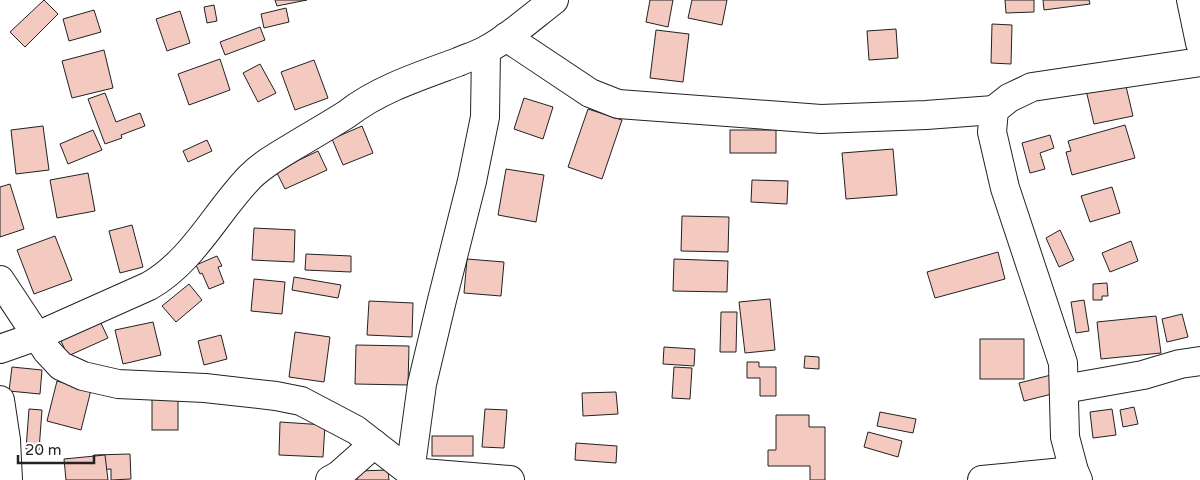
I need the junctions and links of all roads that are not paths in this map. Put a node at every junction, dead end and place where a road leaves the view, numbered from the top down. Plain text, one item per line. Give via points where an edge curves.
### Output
1 (554, 0) edge
2 (1191, 0) edge
3 (1200, 43) edge
4 (496, 44) junction
5 (1200, 62) edge
6 (994, 110) junction
7 (0, 280) edge
8 (37, 336) junction
9 (0, 349) edge
10 (1200, 361) edge
11 (1064, 389) junction
12 (0, 400) edge
13 (374, 444) junction
14 (1076, 475) edge
15 (412, 476) edge
16 (8, 480) edge
17 (330, 480) edge
18 (510, 480) edge
19 (982, 480) edge

1 - 4 street
2 - 3 street
4 - 6 street via 618,104 820,119
4 - 8 street via 369,99 271,159 250,177 173,270 149,286
4 - 15 street via 472,181 422,384
5 - 6 street via 1032,87
6 - 11 street via 992,132 1005,188 1063,363
7 - 8 street
8 - 9 street
8 - 13 street via 61,366 83,376 118,384 205,388 302,401 356,430
10 - 11 street
11 - 14 street via 1065,437
12 - 16 street
13 - 15 street
13 - 17 street
14 - 19 street
15 - 18 street

